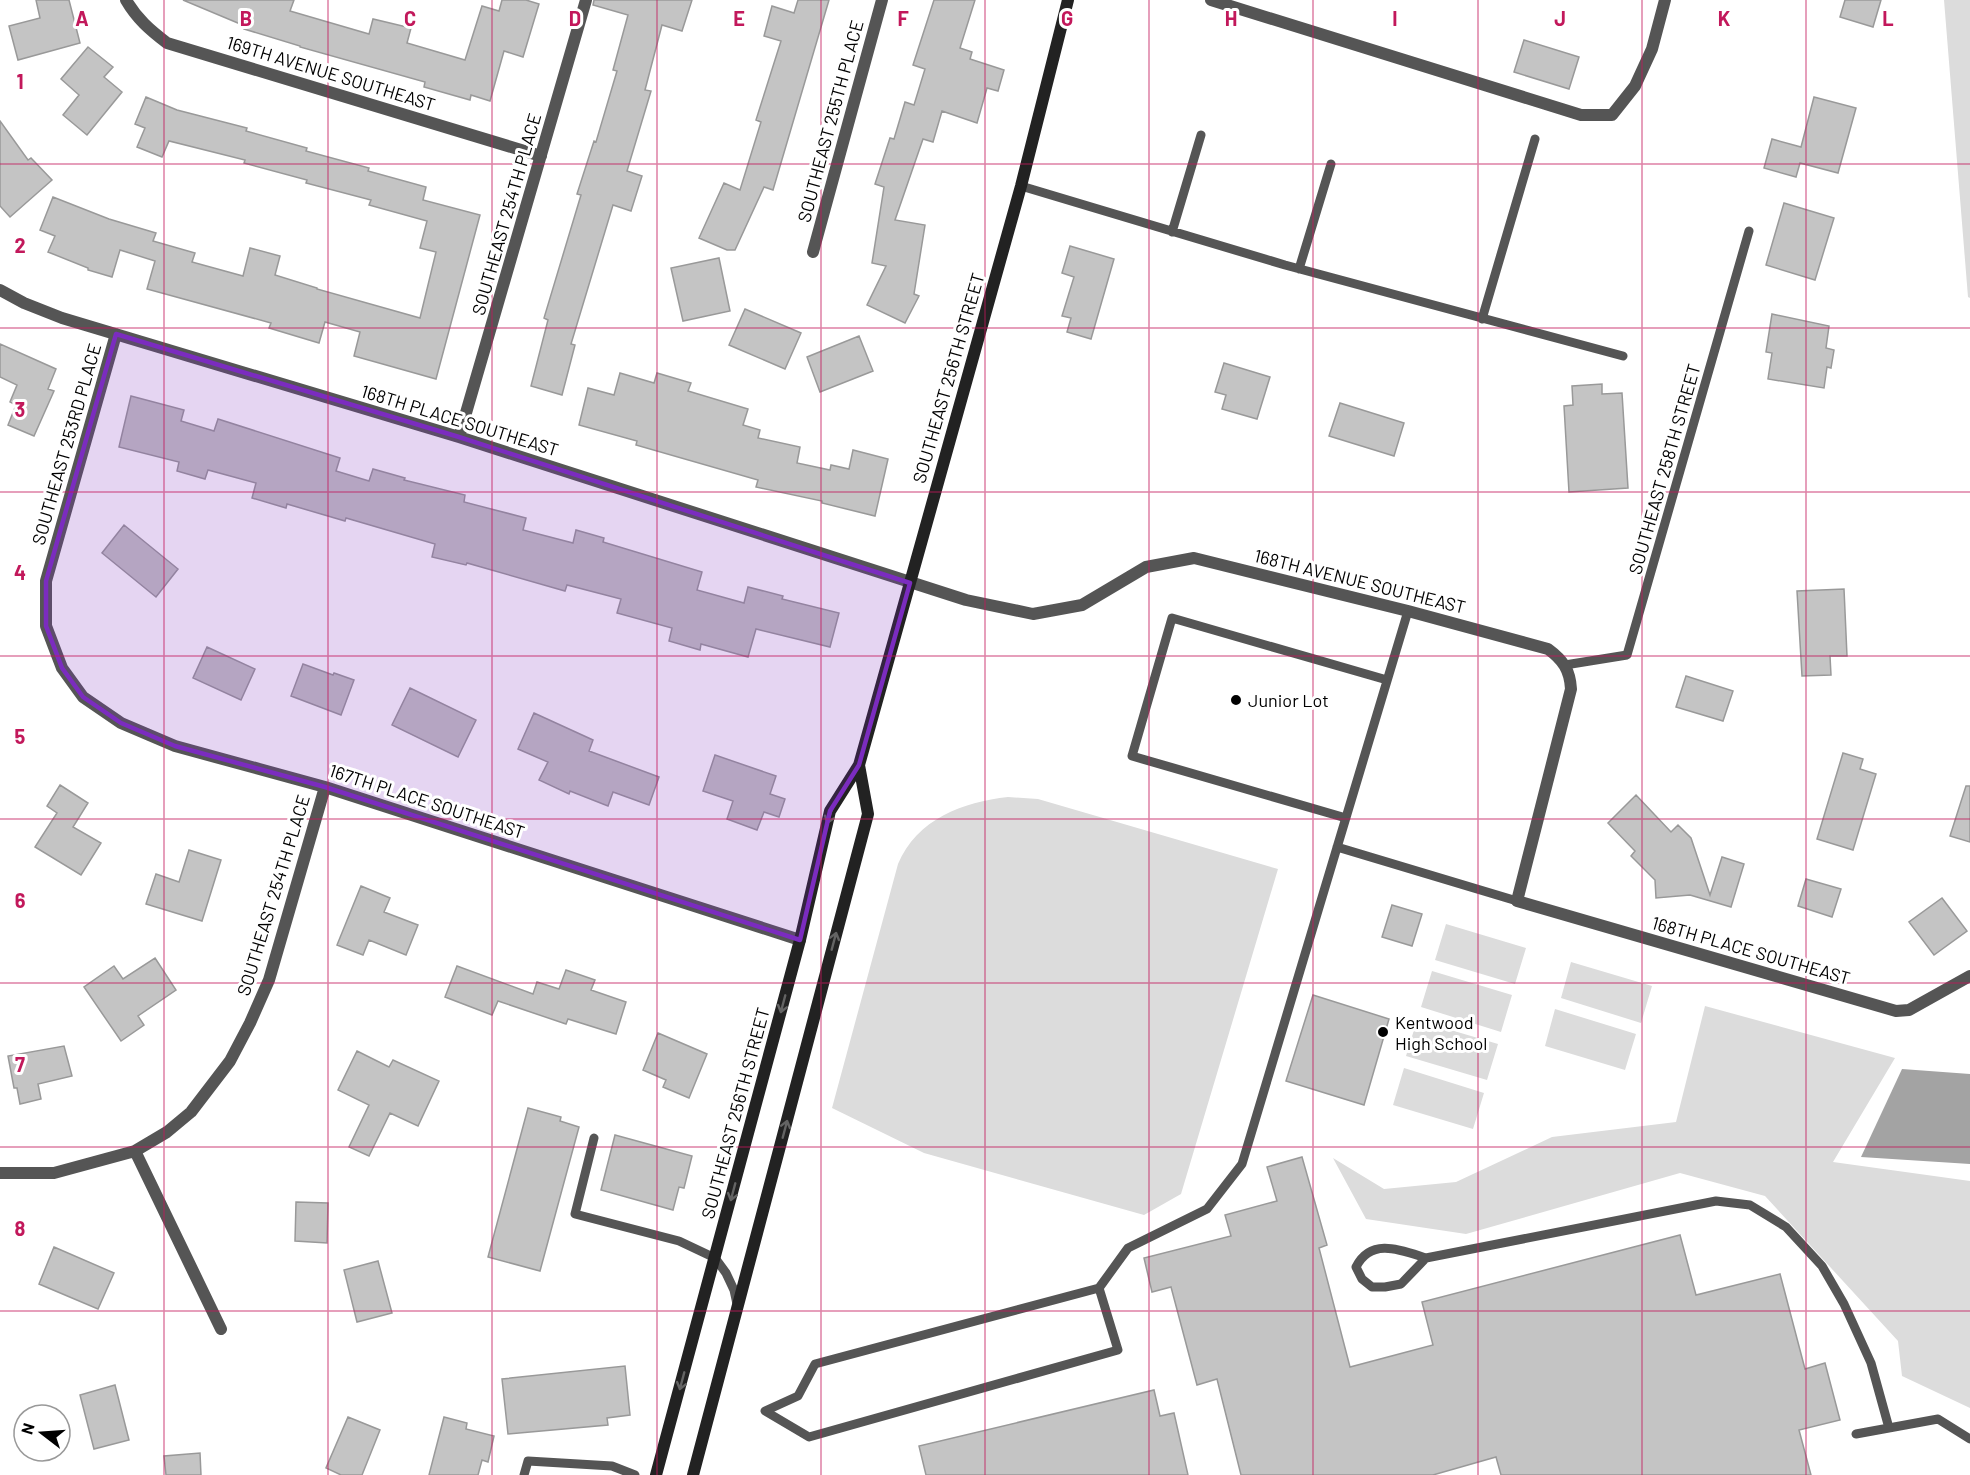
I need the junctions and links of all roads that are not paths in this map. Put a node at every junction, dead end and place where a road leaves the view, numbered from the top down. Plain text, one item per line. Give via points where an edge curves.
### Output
1 (126, 0) edge
2 (586, 0) edge
3 (882, 0) edge
4 (1068, 0) edge
5 (1211, 0) edge
6 (1665, 0) edge
7 (1201, 135) dead end
8 (1535, 139) dead end
9 (541, 156) junction
10 (1330, 164) dead end
11 (1021, 186) junction
12 (1749, 231) dead end
13 (1172, 232) junction
14 (813, 252) dead end
15 (1299, 269) junction
16 (0, 290) edge
17 (1482, 319) junction
18 (116, 334) junction
19 (1623, 356) dead end
20 (459, 437) junction
21 (910, 583) junction
22 (1408, 611) junction
23 (1565, 665) junction
24 (63, 668) joint
25 (1387, 680) junction
26 (859, 765) junction
27 (325, 787) junction
28 (1346, 818) junction
29 (1337, 847) junction
30 (1517, 901) junction
31 (800, 940) junction
32 (1970, 976) edge
33 (594, 1138) dead end
34 (135, 1152) junction
35 (0, 1173) edge
36 (715, 1258) junction
37 (1426, 1258) junction
38 (1099, 1288) junction
39 (738, 1308) junction
40 (221, 1329) dead end
41 (1889, 1428) junction
42 (1856, 1434) dead end
43 (1970, 1439) edge
44 (524, 1475) edge
45 (635, 1475) edge
46 (656, 1475) edge
47 (693, 1475) edge

1 - 9 street, 169TH AVENUE SOUTHEAST via 145,27 167,43
2 - 9 street, SOUTHEAST 254TH PLACE
3 - 14 street, SOUTHEAST 255TH PLACE
4 - 11 main road, SOUTHEAST 256TH STREET
5 - 6 street via 1581,115 1612,115 1635,87 1652,49
7 - 13 lane
8 - 17 lane
9 - 20 street, SOUTHEAST 254TH PLACE
10 - 15 lane
11 - 13 lane
11 - 21 main road, SOUTHEAST 256TH STREET
12 - 23 lane, SOUTHEAST 258TH STREET via 1627,655
13 - 15 lane
15 - 17 lane
16 - 18 street, 168TH PLACE SOUTHEAST via 53,315
17 - 19 lane
18 - 20 street, 168TH PLACE SOUTHEAST
18 - 24 street, SOUTHEAST 253RD PLACE via 46,581 46,626
20 - 21 street, 168TH PLACE SOUTHEAST
21 - 22 street, 168TH AVENUE SOUTHEAST via 1034,614 1082,605 1146,567 1194,558
21 - 26 main road, SOUTHEAST 256TH STREET
22 - 23 street, 168TH AVENUE SOUTHEAST via 1548,649
22 - 25 lane
23 - 30 street via 1571,689
24 - 27 street, 167TH PLACE SOUTHEAST via 83,697 121,723 175,746
25 - 28 lane
25 - 28 lane via 1172,618 1132,756
26 -> 31 main road, SOUTHEAST 256TH STREET via 830,811
39 -> 26 main road, SOUTHEAST 256TH STREET via 868,814
27 - 31 street, 167TH PLACE SOUTHEAST
27 - 34 street, SOUTHEAST 254TH PLACE via 269,980 250,1023 230,1061 191,1112
28 - 29 lane
29 - 30 lane
29 - 38 lane via 1242,1164 1207,1209 1128,1248
30 - 32 street, 168TH PLACE SOUTHEAST via 1896,1011 1909,1010
31 -> 36 main road, SOUTHEAST 256TH STREET
33 - 36 lane via 575,1214 679,1241
34 - 35 street, SOUTHEAST 254TH PLACE via 54,1173
34 - 40 street
36 - 39 lane via 734,1290
36 -> 46 main road, SOUTHEAST 256TH STREET
37 - 37 lane via 1397,1249 1374,1248 1361,1255 1356,1267 1372,1287 1385,1287 1401,1284
37 - 41 lane via 1716,1201 1750,1205 1786,1227 1822,1266 1871,1363
38 - 38 lane via 815,1364 798,1396 765,1411 809,1437 1118,1350
39 - 47 main road, SOUTHEAST 256TH STREET
41 - 42 lane
41 - 43 lane via 1938,1419
44 - 45 lane via 528,1461 612,1466

